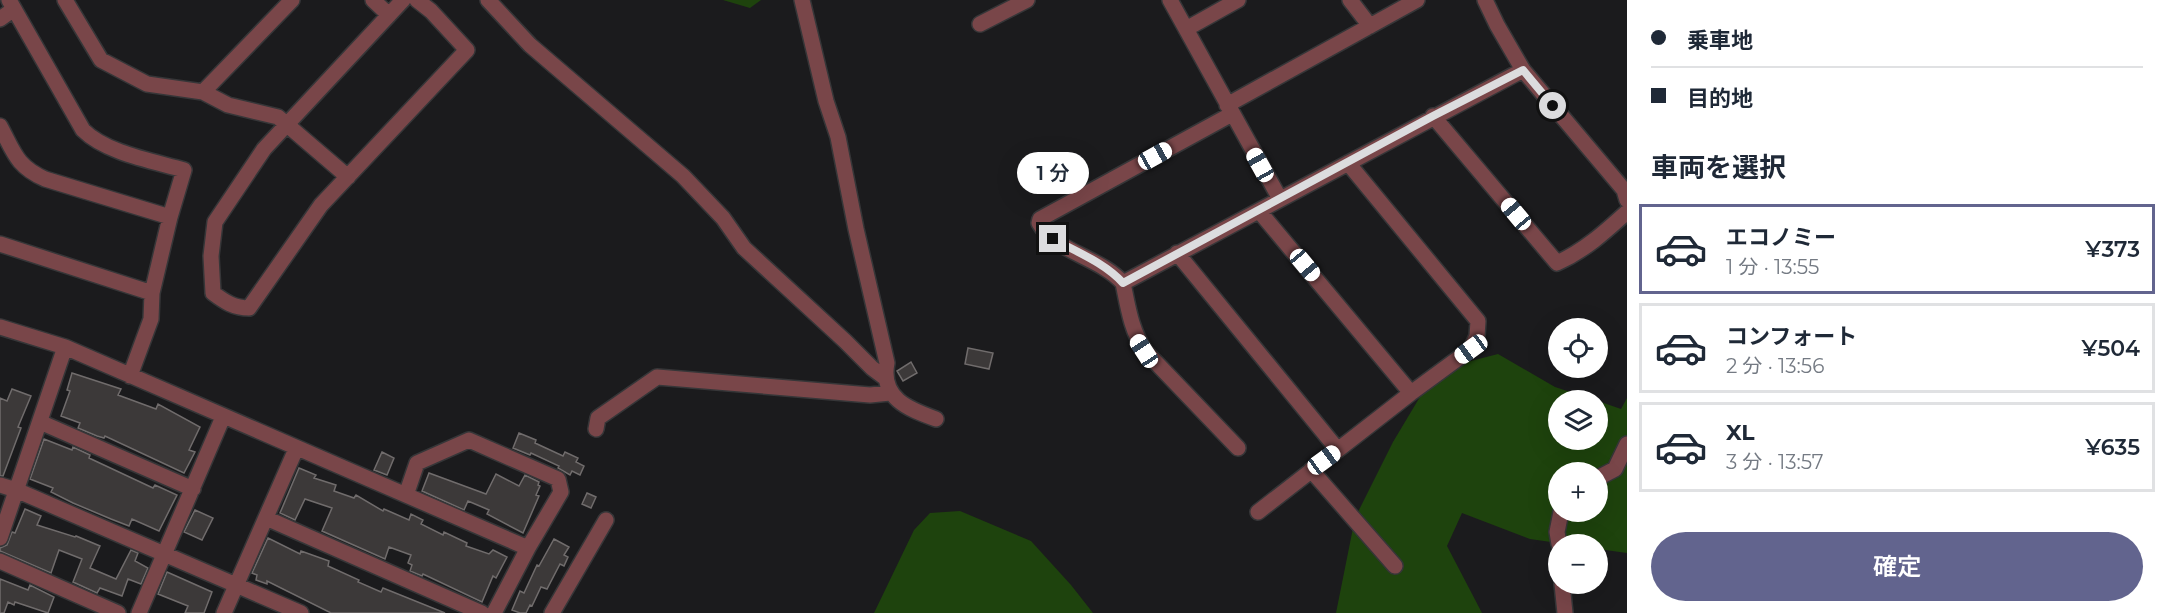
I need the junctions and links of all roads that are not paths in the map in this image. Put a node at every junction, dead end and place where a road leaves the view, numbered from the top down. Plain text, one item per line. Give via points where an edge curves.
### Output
1 (65, 0) edge
2 (292, 0) edge
3 (373, 0) edge
4 (403, 0) edge
5 (417, 0) edge
6 (488, 0) edge
7 (802, 0) edge
8 (1027, 0) edge
9 (1170, 0) edge
10 (1238, 0) edge
11 (1350, 0) edge
12 (1417, 0) edge
13 (1485, 0) edge
14 (11, 5) edge
15 (389, 15) junction
16 (0, 19) edge
17 (980, 24) dead end
18 (1370, 26) junction
19 (1186, 29) junction
20 (1523, 70) junction
21 (203, 92) junction
22 (1230, 109) junction
23 (1433, 116) junction
24 (287, 124) junction
25 (0, 126) edge
26 (1348, 163) junction
27 (348, 177) junction
28 (1280, 199) junction
29 (1627, 200) edge
30 (1259, 211) junction
31 (1627, 212) edge
32 (170, 217) junction
33 (0, 244) edge
34 (1178, 254) junction
35 (1123, 283) junction
36 (152, 293) junction
37 (0, 327) edge
38 (65, 347) junction
39 (130, 376) junction
40 (884, 376) junction
41 (890, 393) junction
42 (1411, 393) junction
43 (223, 417) junction
44 (936, 419) dead end
45 (40, 422) junction
46 (596, 429) dead end
47 (1627, 444) edge
48 (296, 448) junction
49 (1238, 448) dead end
50 (1338, 450) junction
51 (1311, 470) junction
52 (1608, 473) edge
53 (0, 485) edge
54 (193, 489) junction
55 (16, 490) junction
56 (406, 495) junction
57 (1258, 512) dead end
58 (266, 518) junction
59 (606, 520) dead end
60 (0, 538) edge
61 (528, 548) junction
62 (165, 554) junction
63 (0, 561) edge
64 (1395, 566) dead end
65 (236, 585) junction
66 (1563, 594) edge
67 (118, 613) edge
68 (140, 613) edge
69 (224, 613) edge
70 (301, 613) edge
71 (482, 613) edge
72 (494, 613) edge
73 (552, 613) edge
74 (1564, 613) edge

1 - 21 street via 101,60 147,84
2 - 21 street
3 - 15 street
4 - 15 street
5 - 27 street via 467,50
6 - 40 street via 530,45 683,176 723,218 744,248
7 - 40 street via 838,137 887,363
8 - 17 street
9 - 19 street
10 - 19 street
11 - 18 street
12 - 18 street
13 - 20 street
14 - 16 street
14 - 32 street via 83,130 92,139 184,170
15 - 24 street
18 - 22 street
19 - 22 street
20 - 23 street
20 - 29 street via 1624,190
21 - 24 street via 228,105 278,117
22 - 28 street
22 - 35 street via 1040,219 1043,230 1053,239 1100,264
23 - 26 street
23 - 31 street via 1557,263 1598,239
24 - 27 street
24 - 27 street via 264,149 215,222 211,256 213,293 229,305 249,308 321,206
25 - 32 street via 19,163 30,172
26 - 28 street
26 - 42 street via 1478,321 1478,336 1471,349
28 - 30 street
30 - 34 street
30 - 42 street
32 - 36 street
33 - 36 street
34 - 35 street
34 - 50 street
35 - 49 street via 1133,330 1144,351
36 - 39 street via 151,319
37 - 38 street
38 - 39 street
38 - 45 street
39 - 43 street
40 - 41 street
41 - 44 street via 914,411
41 - 46 street via 657,377 598,418
42 - 50 street
43 - 48 street
43 - 54 street
45 - 54 street
45 - 55 street
47 - 52 street via 1615,469
48 - 56 street
48 - 58 street
50 - 51 street
51 - 57 street
51 - 64 street
53 - 55 street
54 - 62 street
55 - 60 street
55 - 62 street
56 - 61 street
56 - 61 street via 417,463 469,440 558,479 561,492
58 - 65 street
58 - 71 street
59 - 73 street
61 - 72 street
62 - 65 street
62 - 68 street
63 - 67 street
65 - 69 street
65 - 70 street
66 - 74 street

